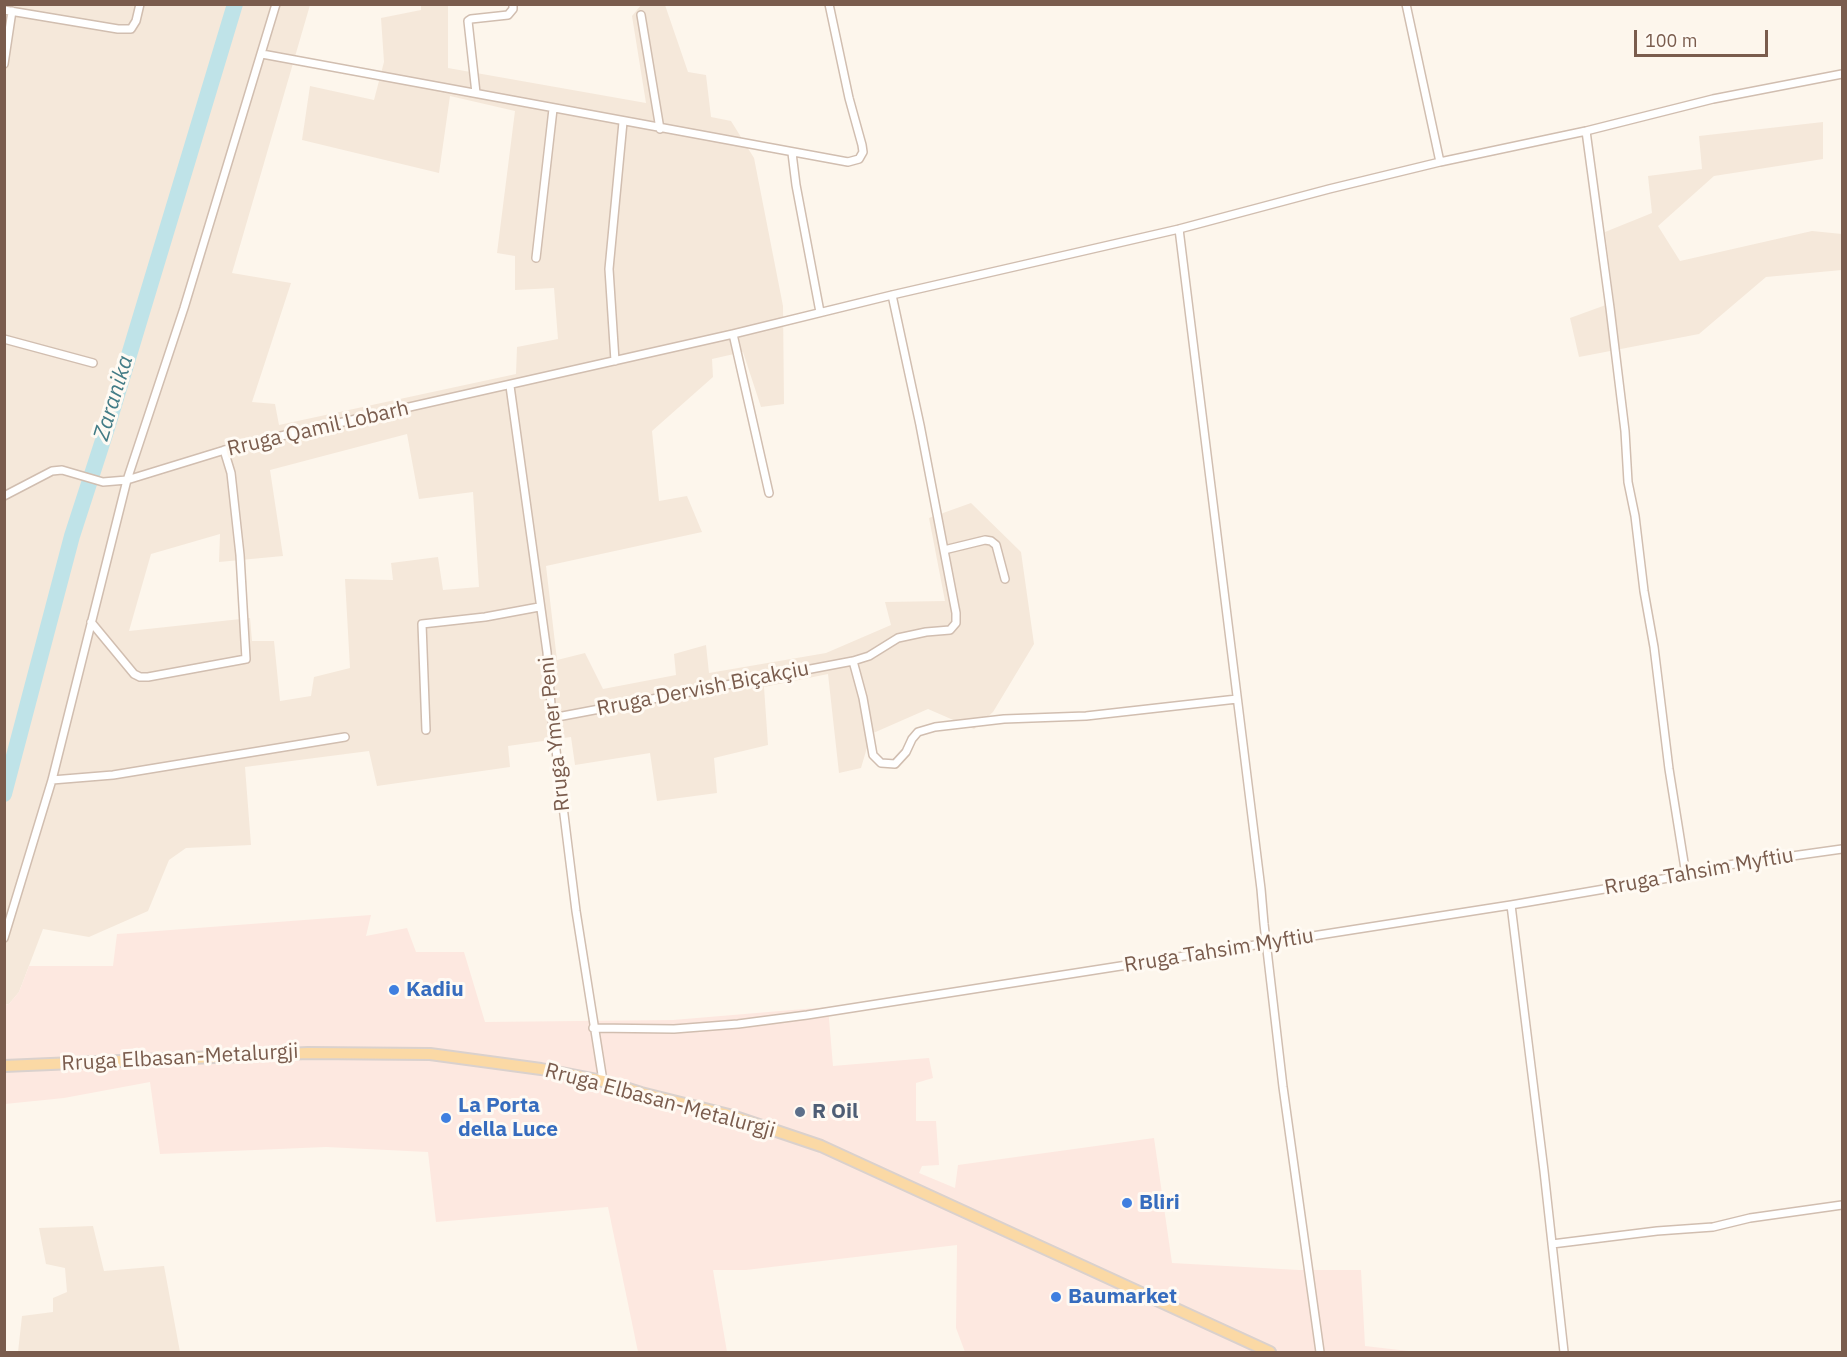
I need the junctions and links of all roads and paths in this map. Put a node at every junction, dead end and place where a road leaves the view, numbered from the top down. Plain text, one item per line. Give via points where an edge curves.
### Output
1 (140, 4) edge
2 (276, 4) edge
3 (513, 4) edge
4 (829, 4) edge
5 (1406, 4) edge
6 (8, 10) edge
7 (641, 15) dead end
8 (262, 54) junction
9 (4, 64) edge
10 (1842, 74) edge
11 (476, 93) junction
12 (553, 109) junction
13 (623, 122) junction
14 (660, 129) junction
15 (1586, 131) junction
16 (792, 153) junction
17 (1440, 162) junction
18 (1179, 229) junction
19 (536, 258) dead end
20 (892, 295) junction
21 (820, 312) junction
22 (734, 334) junction
23 (4, 339) edge
24 (615, 362) junction
25 (93, 363) dead end
26 (510, 386) junction
27 (224, 450) junction
28 (127, 480) junction
29 (769, 493) dead end
30 (4, 496) edge
31 (944, 550) junction
32 (1005, 579) dead end
33 (539, 607) junction
34 (91, 622) junction
35 (853, 661) junction
36 (1237, 699) junction
37 (552, 718) junction
38 (426, 730) dead end
39 (345, 737) dead end
40 (52, 780) junction
41 (1842, 849) edge
42 (1686, 875) junction
43 (1511, 905) junction
44 (4, 938) edge
45 (1267, 944) junction
46 (593, 1028) junction
47 (4, 1066) edge
48 (603, 1081) junction
49 (1842, 1205) edge
50 (1552, 1244) junction
51 (1270, 1353) edge
52 (1320, 1353) edge
53 (1564, 1353) edge

1 - 6 street via 136,21 128,29
2 - 8 street
3 - 11 street via 508,15 468,21
4 - 16 street via 863,152 859,159 848,162
5 - 17 street
6 - 9 street
7 - 14 street
8 - 11 street
8 - 28 street
10 - 15 street, Rruga Qamil Lobarh via 1713,99
11 - 12 street
12 - 13 street
12 - 19 street
13 - 14 street
13 - 24 street via 609,268
14 - 16 street
15 - 17 street, Rruga Qamil Lobarh
15 - 42 street via 1613,330 1628,482
16 - 21 street
17 - 18 street, Rruga Qamil Lobarh
18 - 20 street, Rruga Qamil Lobarh
18 - 36 street
20 - 21 street, Rruga Qamil Lobarh
20 - 31 street
21 - 22 street, Rruga Qamil Lobarh
22 - 24 street, Rruga Qamil Lobarh
22 - 29 street
23 - 25 street
24 - 26 street, Rruga Qamil Lobarh
26 - 27 street, Rruga Qamil Lobarh
26 - 33 street, Rruga Ymer Peni
27 - 28 street, Rruga Qamil Lobarh
27 - 34 street via 231,473 240,555 246,659 140,677
28 - 30 street, Rruga Qamil Lobarh via 103,482 62,470 52,471
28 - 34 street
31 - 32 street via 991,541 996,544
31 - 35 street, Rruga Dervish Biçakçiu via 956,613 950,630 898,638
33 - 37 street, Rruga Ymer Peni
33 - 38 street via 422,624
34 - 40 street
35 - 36 street via 873,755 880,763 895,764 918,732 935,727
35 - 37 street, Rruga Dervish Biçakçiu
36 - 45 street
37 - 46 street, Rruga Ymer Peni
39 - 40 street via 113,775
40 - 44 street
41 - 42 street, Rruga Tahsim Myftiu
42 - 43 street, Rruga Tahsim Myftiu
43 - 45 street, Rruga Tahsim Myftiu
43 - 50 street
45 - 46 street, Rruga Tahsim Myftiu via 738,1024 674,1029
45 - 52 street
46 - 48 street, Rruga Ymer Peni
47 - 48 main road, Rruga Elbasan-Metalurgji via 308,1053 430,1054
48 - 51 main road, Rruga Elbasan-Metalurgji via 729,1115 821,1146
49 - 50 street via 1713,1227
50 - 53 street

